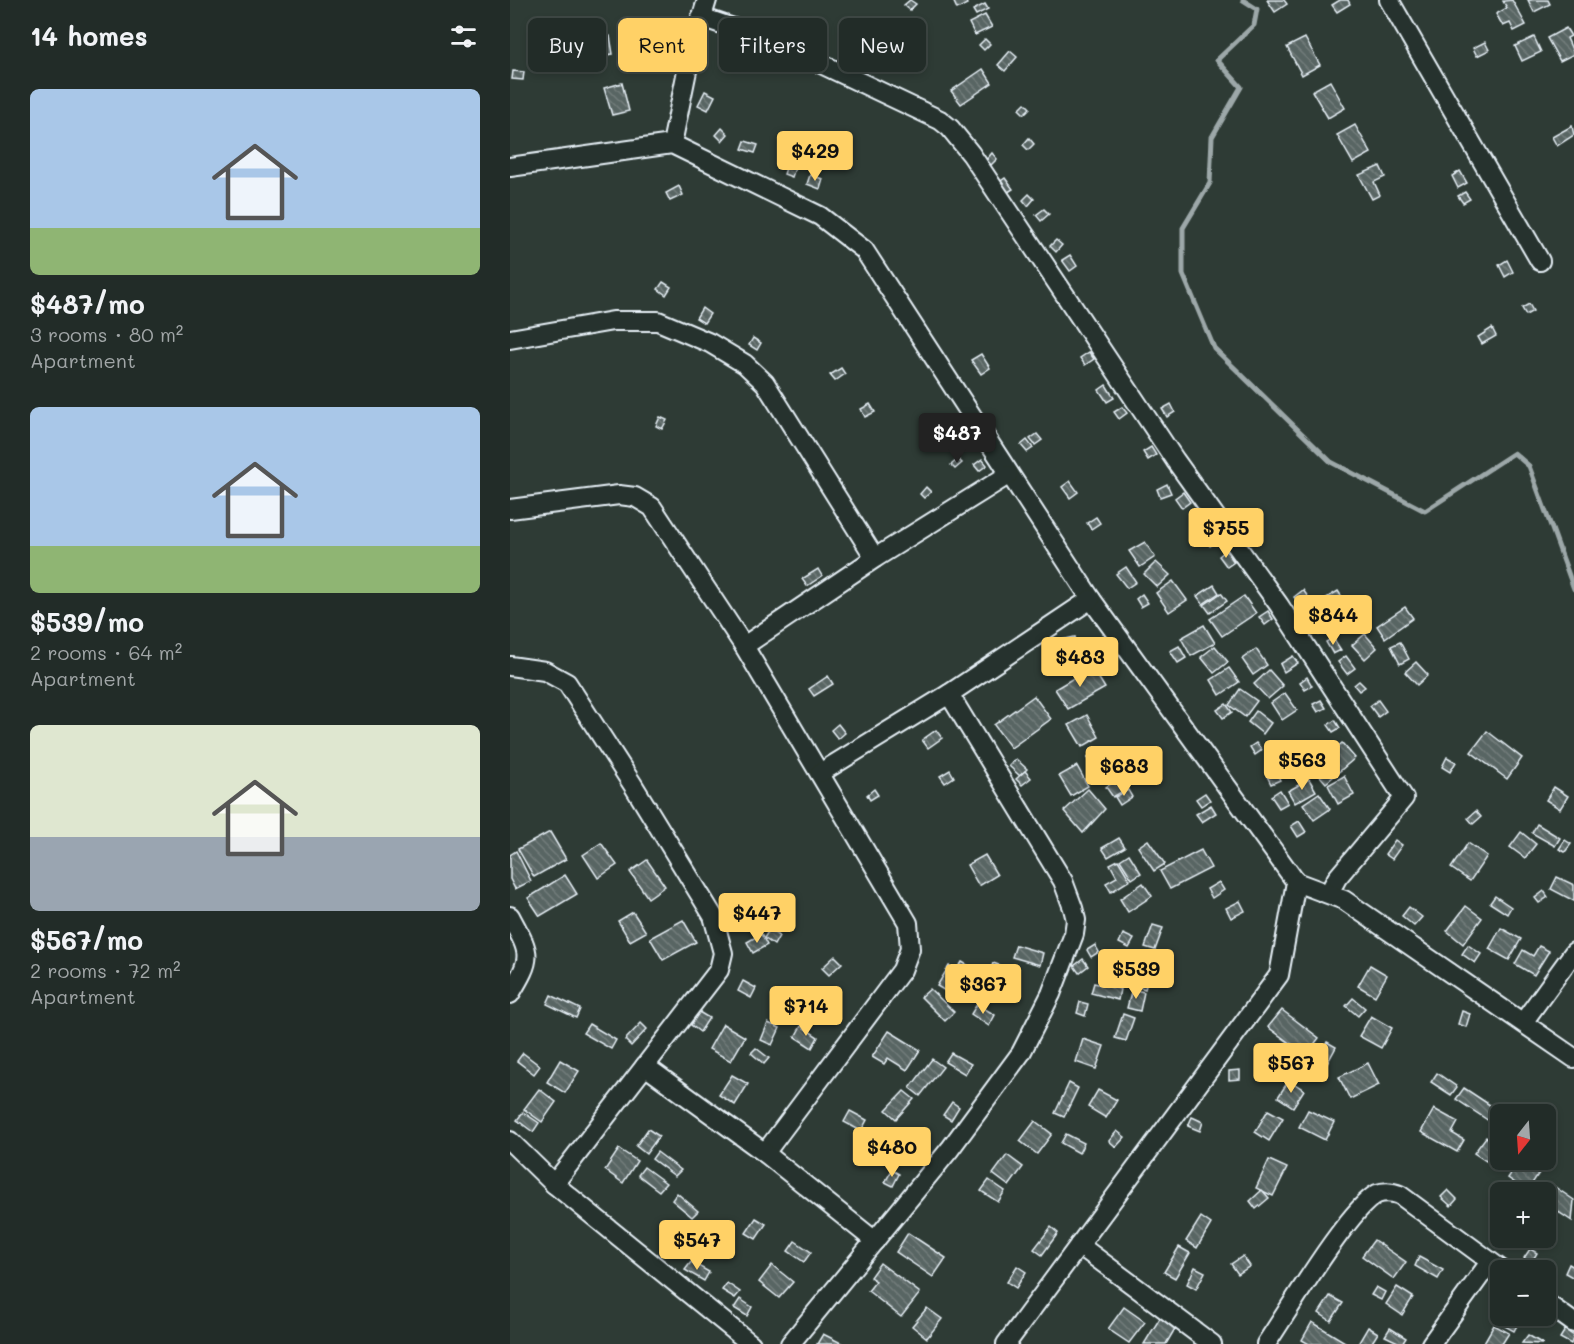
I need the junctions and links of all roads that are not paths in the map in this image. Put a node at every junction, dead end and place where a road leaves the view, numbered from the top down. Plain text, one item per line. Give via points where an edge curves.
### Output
1 (1389, 0) edge
2 (704, 8) edge
3 (672, 144) junction
4 (510, 167) edge
5 (1540, 261) dead end
6 (510, 339) edge
7 (1008, 475) junction
8 (510, 509) edge
9 (875, 558) junction
10 (1091, 599) junction
11 (744, 646) junction
12 (510, 666) edge
13 (949, 694) junction
14 (820, 773) junction
15 (1296, 882) junction
16 (1329, 893) junction
17 (510, 916) edge
18 (1574, 952) edge
19 (510, 994) edge
20 (1524, 1021) junction
21 (1574, 1058) edge
22 (645, 1066) junction
23 (510, 1141) edge
24 (765, 1153) junction
25 (554, 1184) junction
26 (875, 1241) junction
27 (1079, 1245) junction
28 (1490, 1262) edge
29 (1490, 1273) edge
30 (1556, 1310) edge
31 (1574, 1323) edge
32 (751, 1344) edge
33 (790, 1344) edge
34 (1005, 1344) edge
35 (1212, 1344) edge
36 (1266, 1344) edge
37 (1431, 1344) edge

1 - 5 street
2 - 3 street
2 - 16 street via 939,120 971,154 1175,460 1279,605 1404,798 1337,878
3 - 4 street
3 - 7 street via 820,216 864,250
6 - 9 street via 636,319 658,321 710,343 746,364 765,383
7 - 9 street
7 - 10 street
8 - 11 street via 619,495 645,501
9 - 11 street
10 - 13 street
10 - 15 street
11 - 14 street
12 - 22 street via 546,671 567,683 633,784 718,929 723,958 719,970
13 - 14 street
13 - 26 street via 1063,882 1075,927 1051,994 1021,1053
14 - 24 street via 908,923 910,949 902,970
15 - 16 street
15 - 27 street via 1279,975
16 - 20 street
17 - 19 street via 526,944 527,957 526,967
18 - 20 street
20 - 21 street
22 - 24 street
22 - 25 street
23 - 25 street
24 - 26 street
25 - 32 street
26 - 33 street
27 - 34 street
27 - 35 street
28 - 36 street via 1400,1195 1378,1194 1351,1219
29 - 37 street
30 - 31 street

